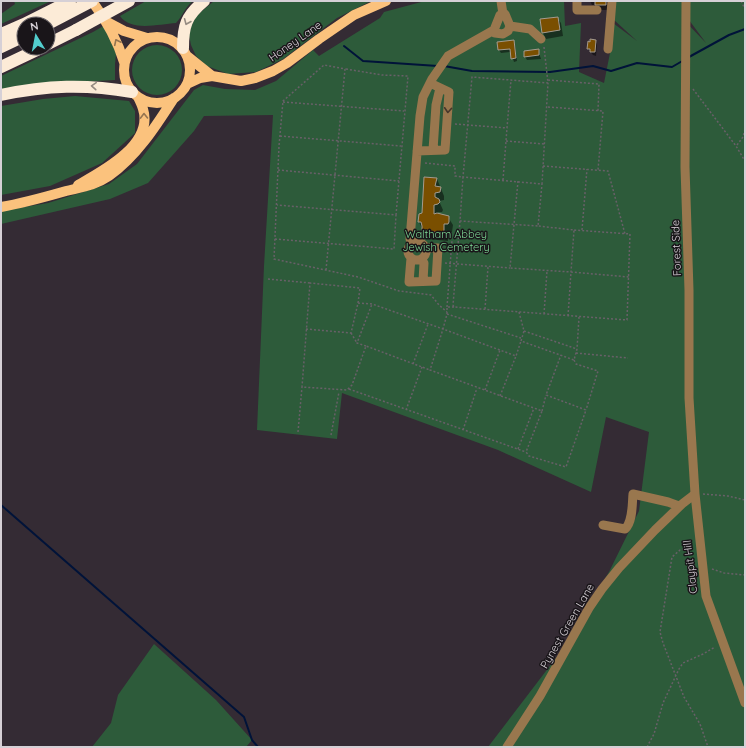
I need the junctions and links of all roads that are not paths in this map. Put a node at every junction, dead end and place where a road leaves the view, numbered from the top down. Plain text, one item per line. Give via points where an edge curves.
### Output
1 (70, 1) edge
2 (92, 1) edge
3 (129, 1) edge
4 (204, 1) edge
5 (386, 1) edge
6 (501, 1) edge
7 (577, 1) edge
8 (612, 1) edge
9 (686, 1) edge
10 (597, 10) dead end
11 (503, 14) junction
12 (53, 16) edge
13 (56, 16) edge
14 (108, 22) junction
15 (510, 26) junction
16 (16, 27) edge
17 (494, 30) junction
18 (1, 34) edge
19 (147, 38) junction
20 (541, 39) road end
21 (16, 40) edge
22 (56, 40) edge
23 (1, 47) edge
24 (608, 49) dead end
25 (185, 52) junction
26 (24, 56) edge
27 (124, 62) junction
28 (1, 67) edge
29 (212, 76) junction
30 (430, 83) junction
31 (187, 84) junction
32 (440, 88) junction
33 (1, 95) edge
34 (135, 95) junction
35 (174, 98) junction
36 (417, 150) junction
37 (434, 150) junction
38 (67, 191) junction
39 (1, 207) edge
40 (412, 244) junction
41 (426, 248) junction
42 (411, 258) junction
43 (424, 263) dead end
44 (422, 281) junction
45 (627, 486) dead end
46 (632, 494) junction
47 (695, 494) junction
48 (679, 506) junction
49 (603, 525) dead end
50 (745, 703) edge
51 (507, 747) edge

1 - 12 highway
2 - 13 highway
2 - 14 main road
3 - 22 highway, bridge
4 -> 25 highway via 187,19 183,31
5 - 29 main road, Honey Lane via 354,15 273,71 241,81
6 - 11 street
7 - 10 street via 577,10
8 - 24 street
9 - 47 street, Forest Side via 685,167 689,398
11 - 15 street
11 - 17 street via 500,15
14 - 19 main road via 124,31
27 -> 14 main road
15 - 17 street via 503,34 495,33
15 - 20 street via 530,29
16 - 18 highway
17 - 30 street via 448,56
19 - 25 main road via 165,38 173,41
19 - 27 main road via 133,47
21 - 23 highway
25 - 29 main road, Honey Lane
25 - 31 main road via 190,71
26 - 28 highway
27 - 34 main road via 125,79
29 - 31 main road, Honey Lane
30 - 32 street
30 - 36 street via 423,98
31 - 35 main road
32 - 37 street via 436,105
32 -> 37 street via 450,92 445,150
34 -> 33 highway via 99,87 64,86
34 - 35 main road via 155,103
38 -> 34 main road via 105,169 134,146 144,121 144,109
35 - 38 main road via 138,149 124,164 93,184
36 - 37 street
36 - 40 street via 410,240
38 - 39 main road
40 - 41 street via 420,242
40 - 42 street via 408,250
41 - 42 street via 422,259
41 - 44 street via 438,248 436,281
42 - 44 street via 409,282
43 - 44 street
45 - 46 street
46 - 48 street
46 - 49 street via 630,522 627,527 620,529
47 - 48 street, Pynest Green Lane
47 - 50 street, Claypit Hill via 706,596
48 - 51 street, Pynest Green Lane via 602,589 540,696

